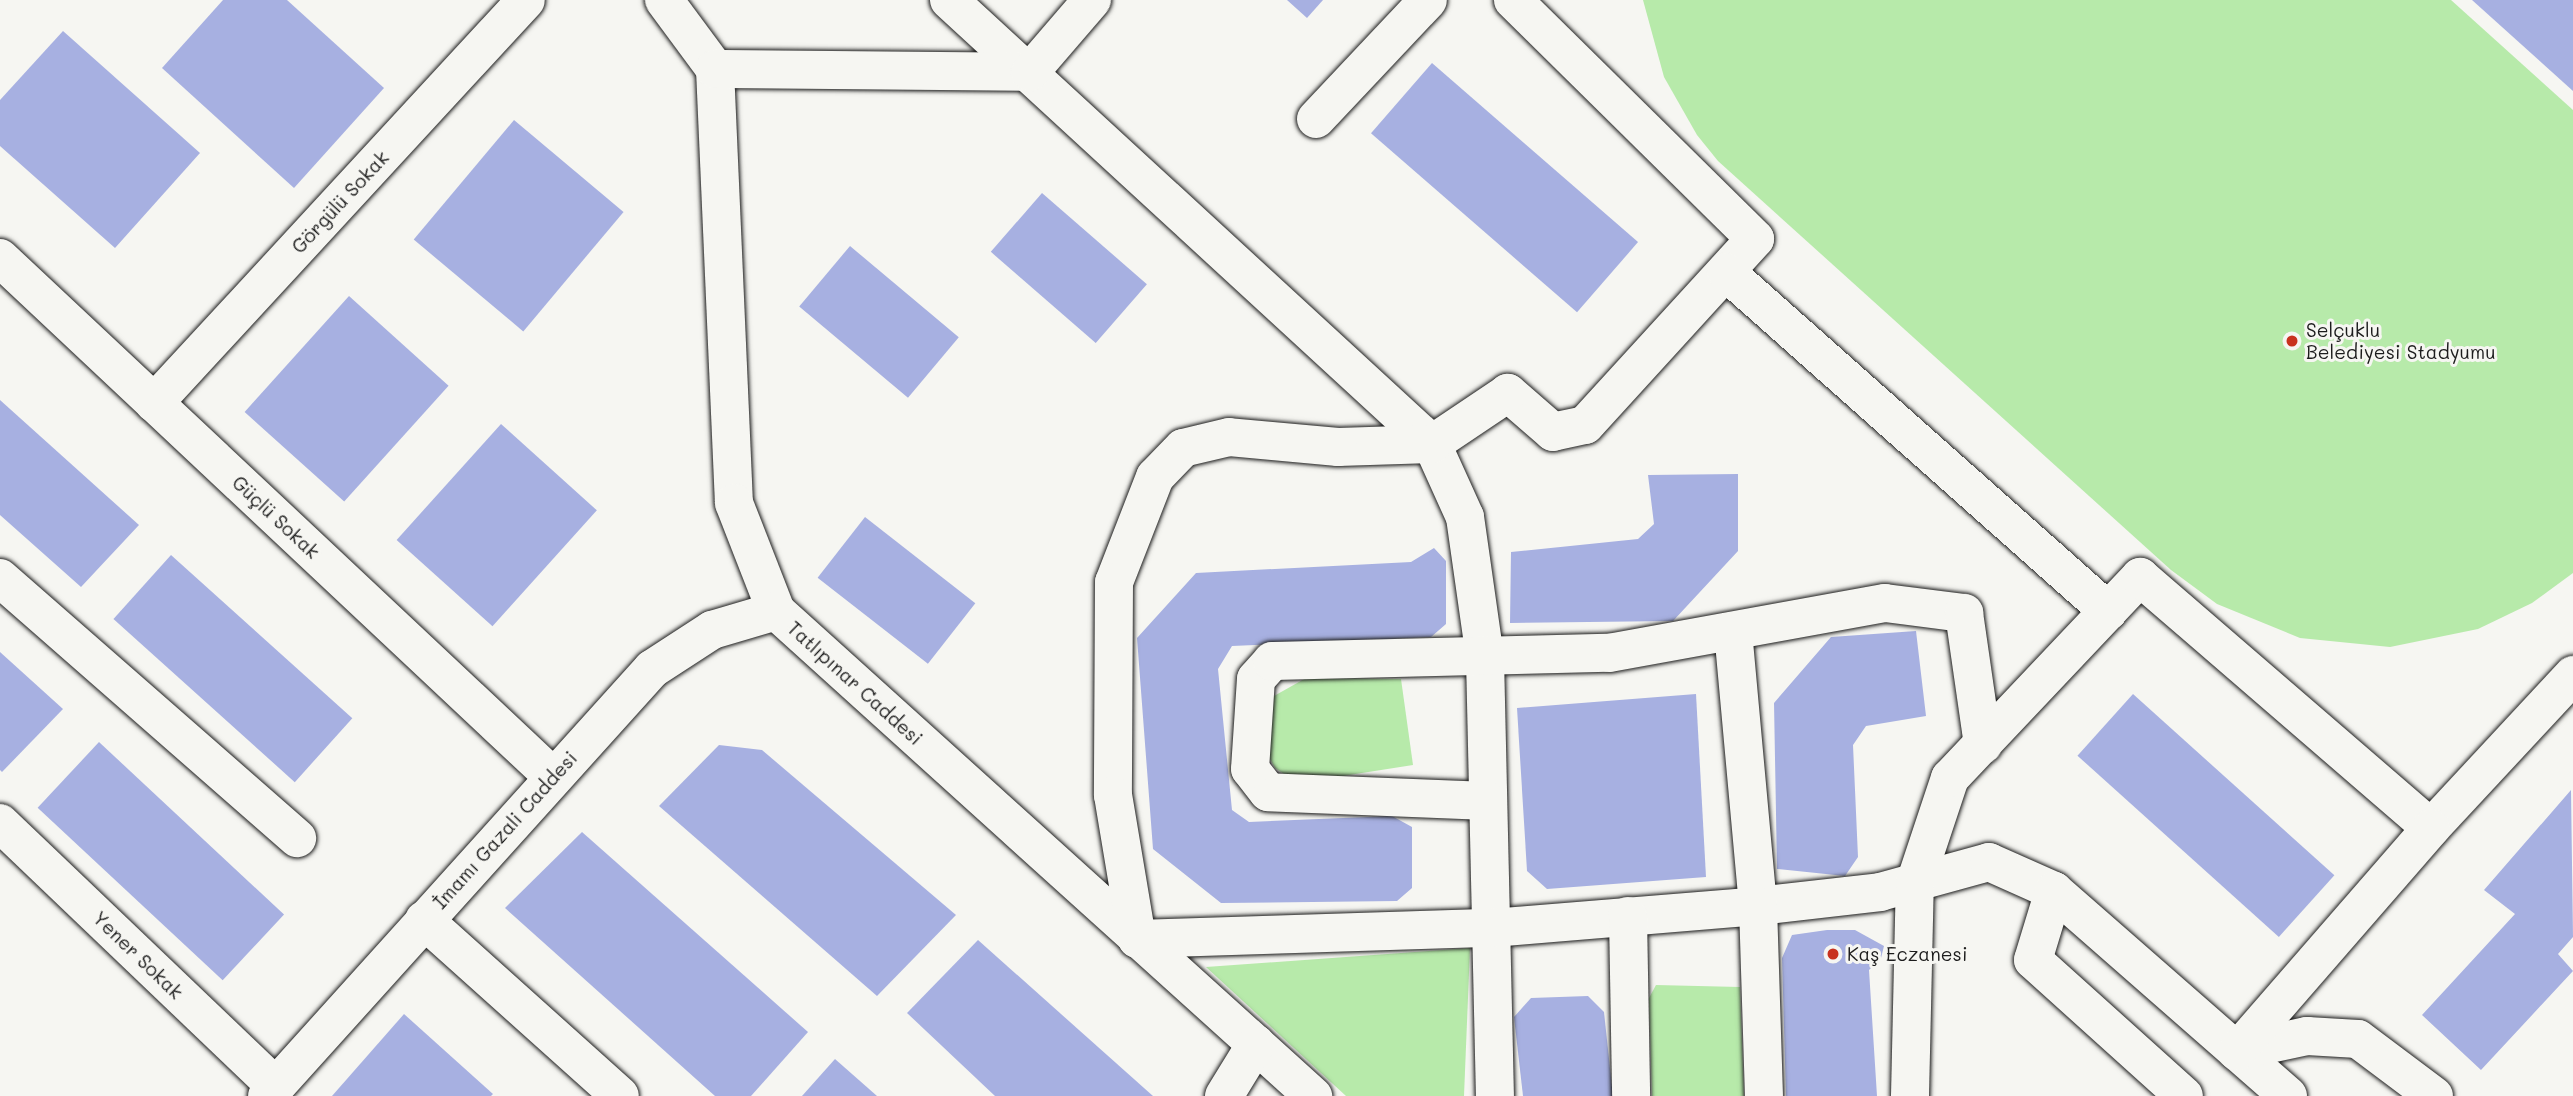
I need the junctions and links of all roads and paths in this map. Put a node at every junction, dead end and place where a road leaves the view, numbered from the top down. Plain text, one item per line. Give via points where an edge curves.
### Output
1 (526, 0) edge
2 (664, 0) edge
3 (949, 0) edge
4 (1092, 0) edge
5 (1428, 0) edge
6 (1513, 0) edge
7 (715, 69) junction
8 (1030, 72) junction
9 (1316, 119) dead end
10 (0, 258) edge
11 (1726, 272) junction
12 (154, 403) junction
13 (1432, 444) junction
14 (0, 578) edge
15 (776, 611) junction
16 (2108, 611) junction
17 (1733, 631) junction
18 (1485, 658) junction
19 (2573, 675) edge
20 (1983, 745) junction
21 (552, 776) junction
22 (1488, 801) junction
23 (0, 823) edge
24 (2431, 828) junction
25 (297, 838) dead end
26 (1915, 883) junction
27 (2054, 891) junction
28 (1758, 906) junction
29 (1628, 916) junction
30 (424, 920) junction
31 (1492, 928) junction
32 (1137, 939) junction
33 (1256, 1044) junction
34 (2237, 1051) junction
35 (271, 1091) edge
36 (620, 1096) edge
37 (1224, 1096) edge
38 (1313, 1096) edge
39 (1495, 1096) edge
40 (1631, 1096) edge
41 (1764, 1096) edge
42 (1910, 1096) edge
43 (2184, 1096) edge
44 (2288, 1096) edge
45 (2434, 1096) edge

1 - 12 street, Görgülü Sokak
2 - 7 street
3 - 8 street
4 - 8 street
5 - 9 street
6 - 11 street via 1755,239
7 - 8 street
7 - 15 street, Tatlıpınar Caddesi via 734,503
8 - 13 street
10 - 12 street, Güçlü Sokak
11 - 13 street via 1585,425 1553,432 1508,393
11 - 16 street
12 - 21 street, Güçlü Sokak
13 - 18 street via 1465,517
13 - 32 street via 1338,447 1228,437 1183,448 1156,477 1114,582 1113,795
14 - 25 street
15 - 21 street, İmamı Gazali Caddesi via 744,618 680,647 627,693
15 - 32 street, Tatlıpınar Caddesi
16 - 20 street
16 - 24 street via 2140,577
17 - 18 street via 1609,653
17 - 20 street via 1885,604 1964,613
17 - 28 street
18 - 22 street
18 - 22 street via 1272,661 1255,678 1250,769 1268,792
19 - 24 street
20 - 26 street via 1950,778
21 - 30 street, İmamı Gazali Caddesi
22 - 31 street
23 - 35 street, Yener Sokak
24 - 34 street
26 - 27 street via 1989,862
26 - 28 street via 1880,892
26 - 42 street
27 - 34 street
27 - 43 street via 2033,960
28 - 29 street
28 - 41 street
29 - 31 street
29 - 40 street
30 - 35 street, İmamı Gazali Caddesi
30 - 36 street
31 - 32 street
31 - 39 street
32 - 33 street, Tatlıpınar Caddesi
33 - 37 street
33 - 38 street, Tatlıpınar Caddesi
34 - 44 street
34 - 45 street via 2306,1036 2358,1039

